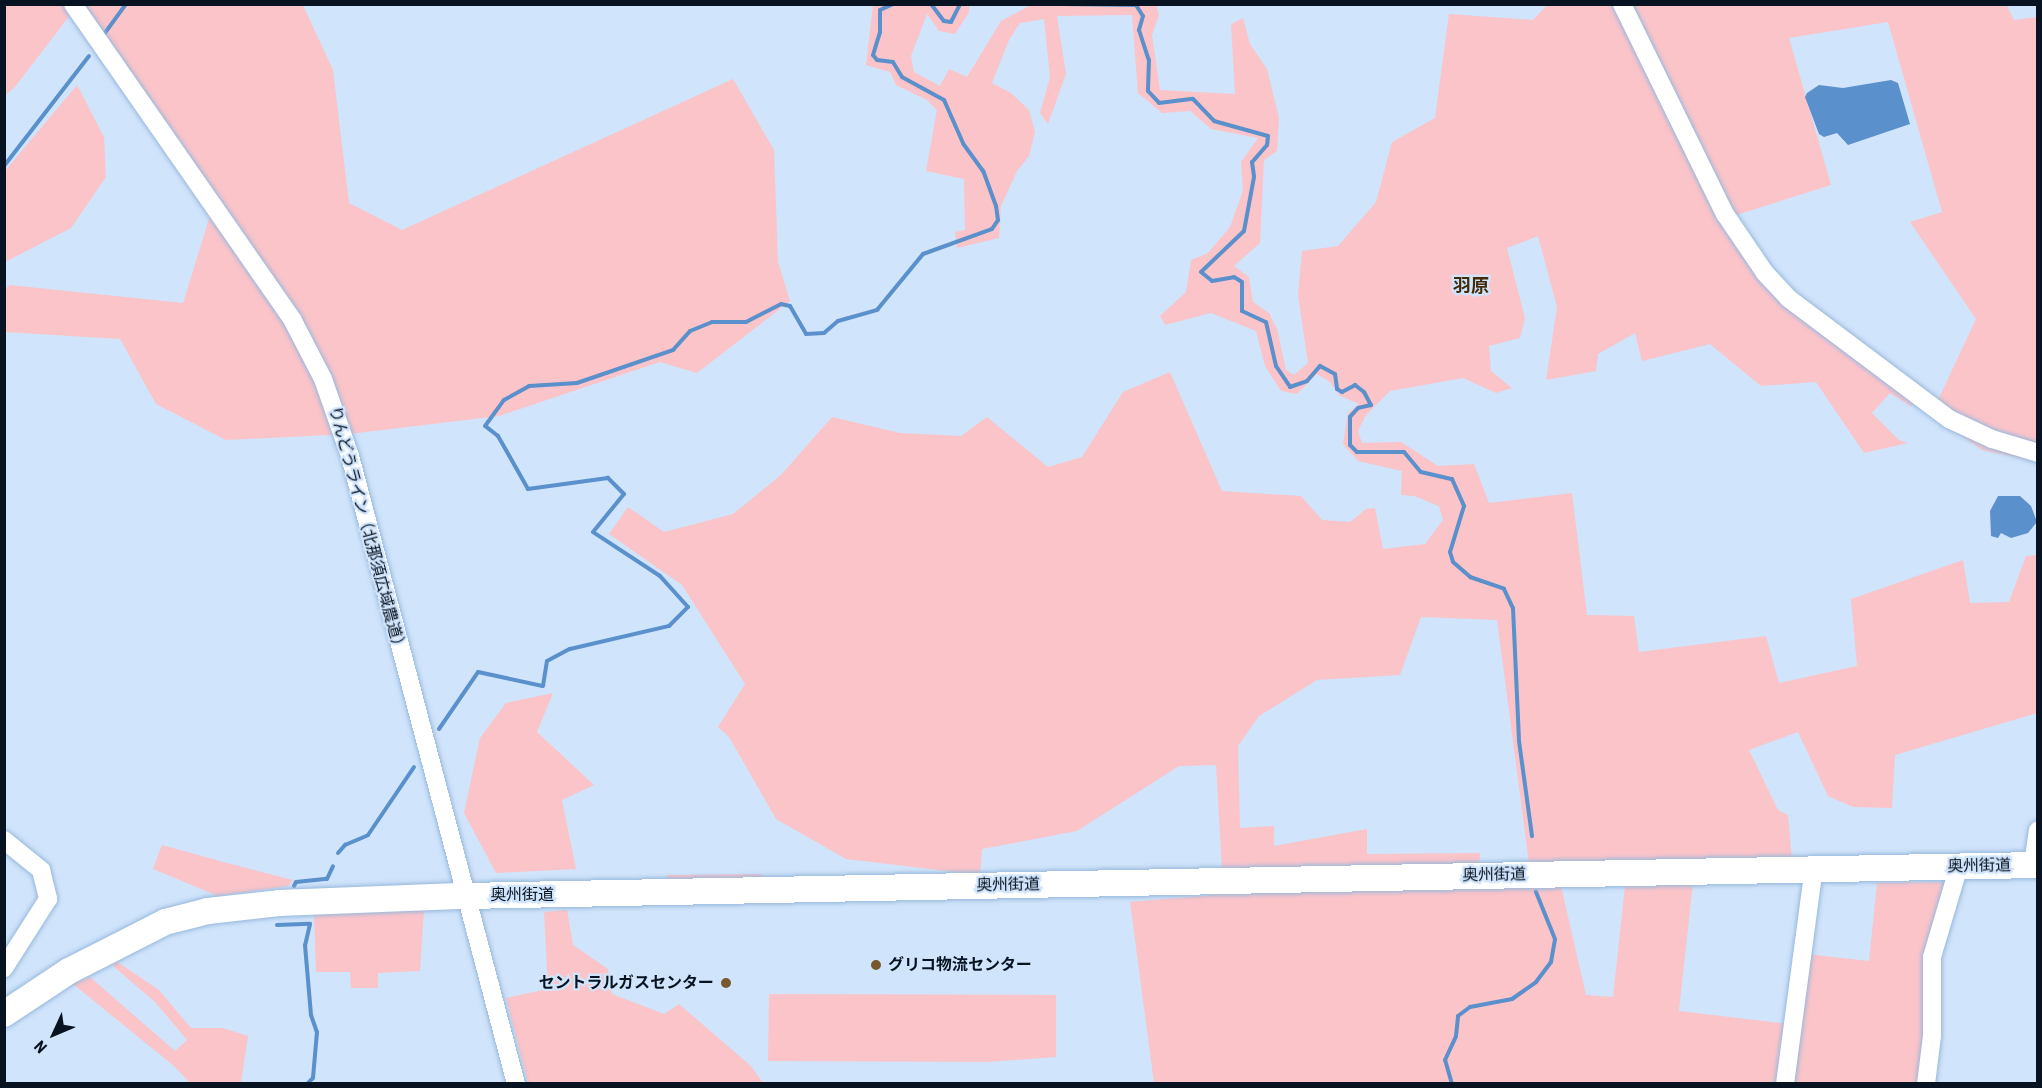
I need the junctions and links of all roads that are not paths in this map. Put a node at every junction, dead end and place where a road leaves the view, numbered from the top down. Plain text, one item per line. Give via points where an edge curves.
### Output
1 (73, 4) edge
2 (1622, 4) edge
3 (2037, 453) edge
4 (2037, 830) edge
5 (4, 840) edge
6 (2035, 865) edge
7 (1959, 866) junction
8 (1814, 868) junction
9 (465, 896) junction
10 (4, 968) edge
11 (4, 1014) edge
12 (516, 1083) edge
13 (1785, 1083) edge
14 (1926, 1083) edge

1 - 9 street, りんどうライン（北那須広域農道） via 292,319 323,379 350,456
2 - 3 street via 1725,214 1765,273 1788,298 1949,419 1984,436
4 - 6 street
5 - 10 street via 41,870 48,899
6 - 7 highway, 奥州街道
7 - 8 highway, 奥州街道
7 - 14 street via 1932,957 1933,1018
8 - 9 highway, 奥州街道
8 - 13 street
9 - 11 highway, 奥州街道 via 279,903 208,910 165,922 126,939
9 - 12 street, りんどうライン（北那須広域農道）

